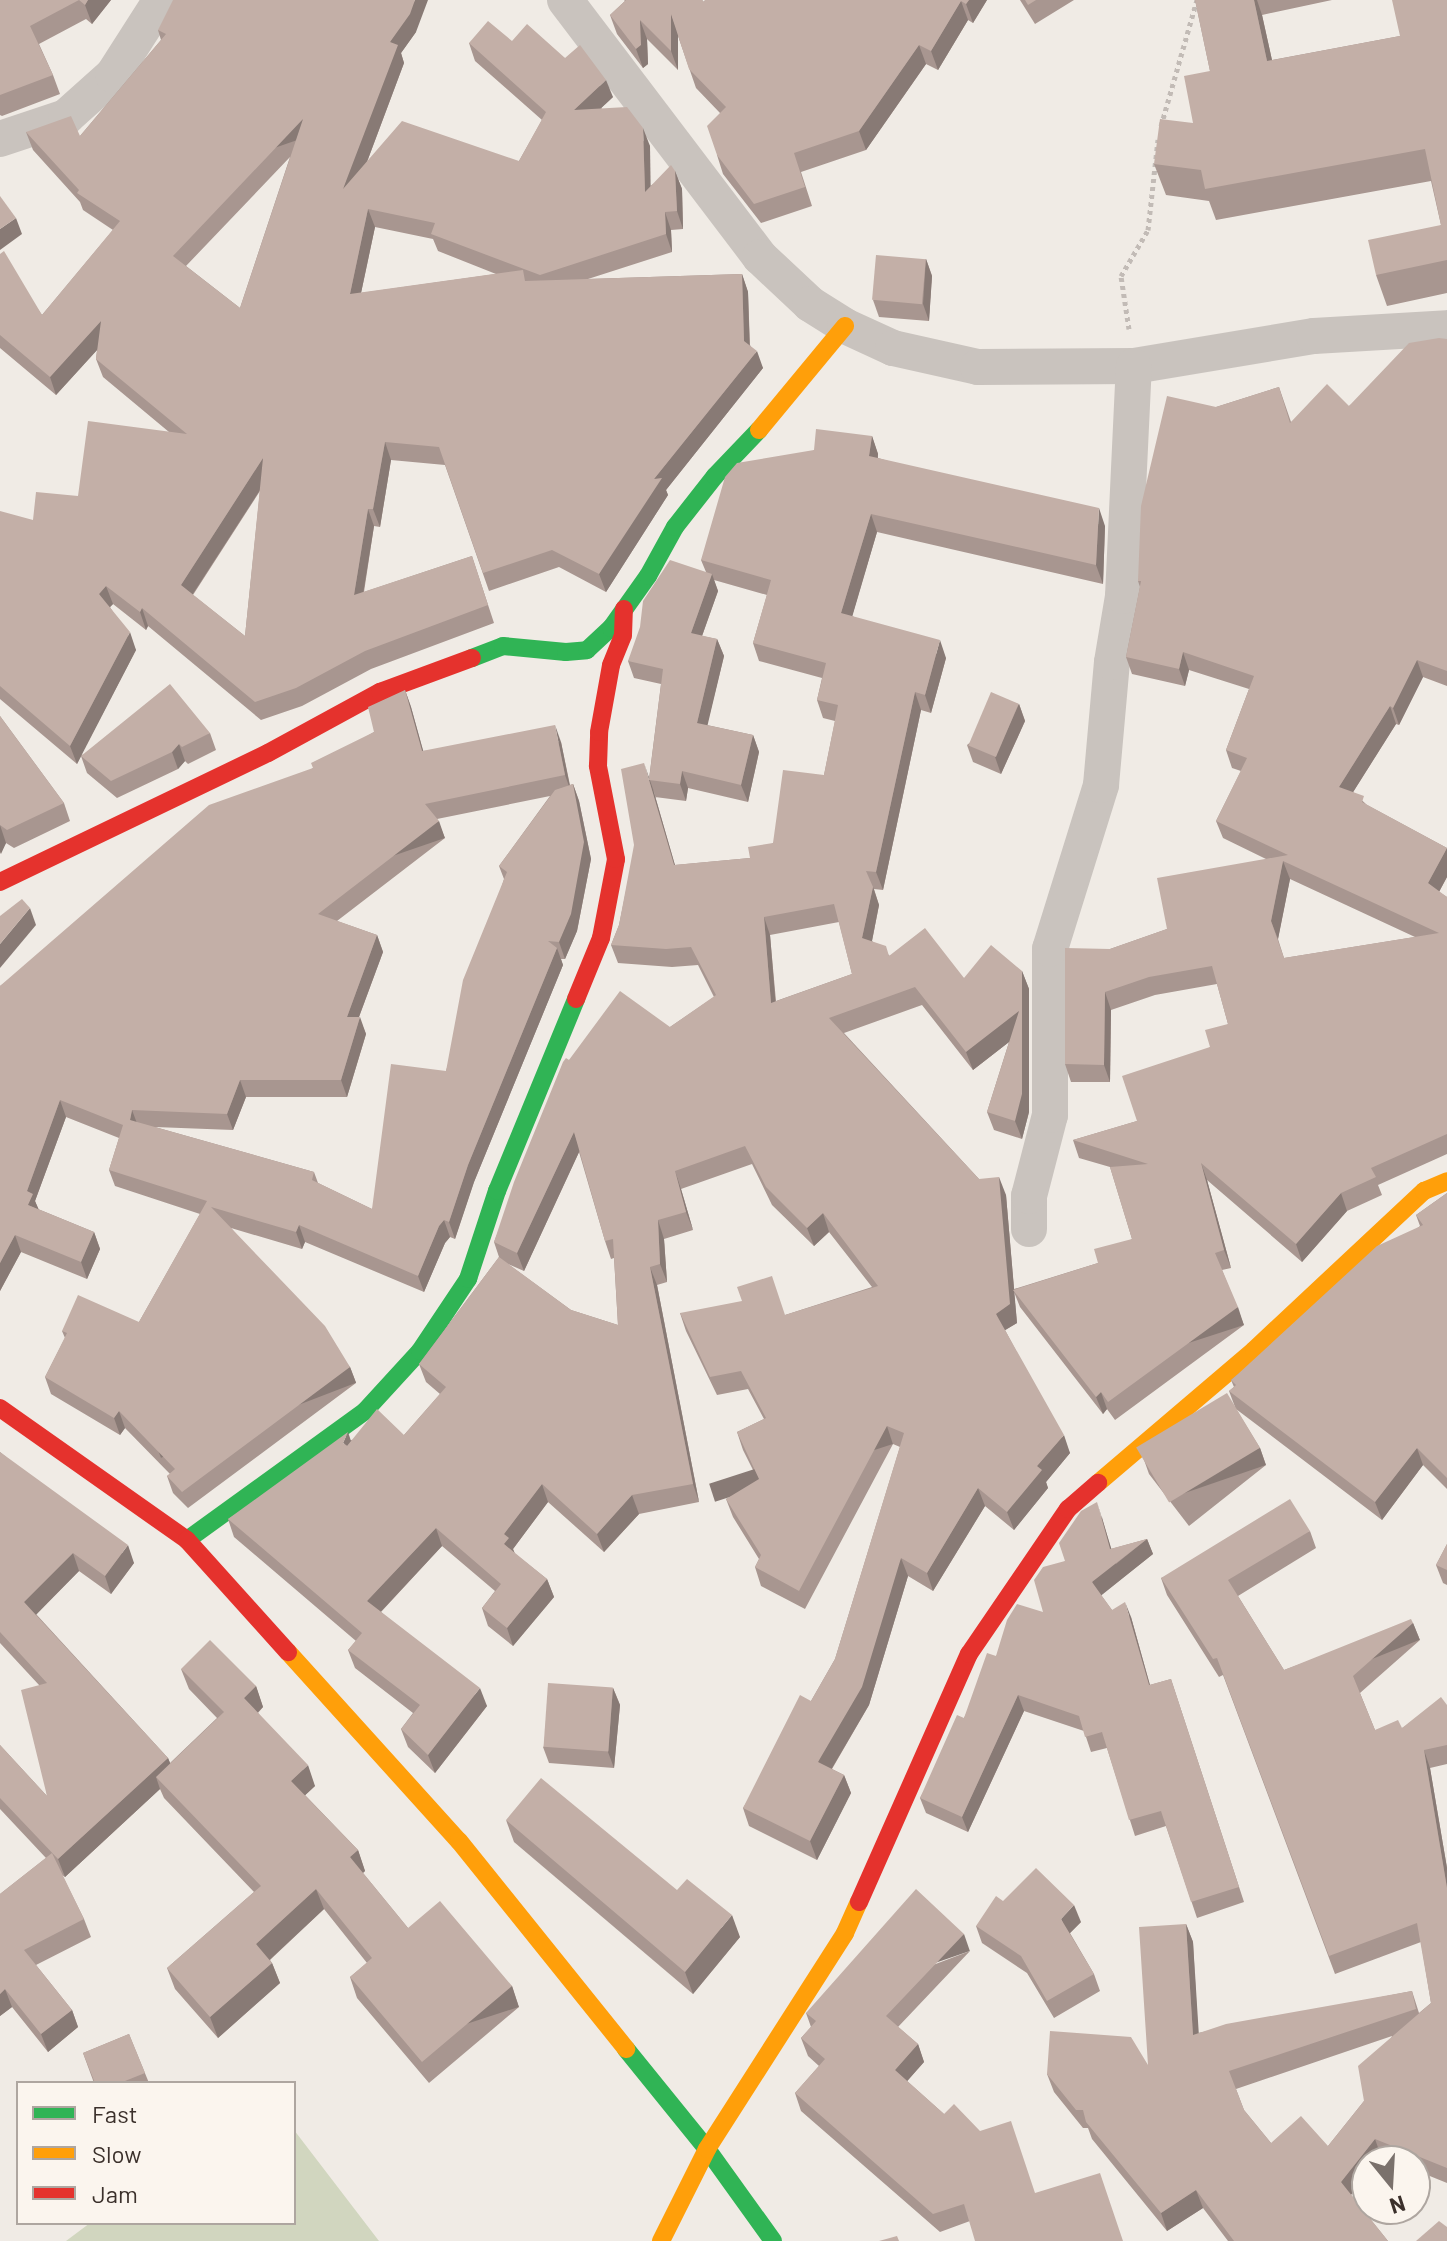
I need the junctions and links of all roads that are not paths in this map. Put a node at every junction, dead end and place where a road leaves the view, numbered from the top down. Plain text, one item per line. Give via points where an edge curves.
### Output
1 (161, 0) edge
2 (565, 0) edge
3 (0, 139) edge
4 (845, 326) junction
5 (1447, 328) edge
6 (1134, 366) junction
7 (624, 609) junction
8 (0, 882) edge
9 (1447, 1181) edge
10 (1029, 1229) dead end
11 (0, 1408) edge
12 (187, 1540) junction
13 (707, 2149) junction
14 (661, 2241) edge
15 (773, 2241) edge

1 - 3 street via 113,75 66,117
2 - 4 street via 760,257 810,304
4 - 6 street via 893,348 978,367
4 - 7 street via 675,527
5 - 6 street via 1314,336
6 - 10 street via 1123,596 1101,785 1050,949 1050,1115 1029,1196
7 - 8 street via 587,650 503,646 380,692 268,753
7 - 12 street via 623,635 611,665 599,732 598,766 616,859 601,938 508,1163 468,1279 420,1351 365,1411
9 - 13 street via 1424,1191 1254,1350 1068,1509 969,1654 845,1933
11 - 12 street
12 - 13 street via 459,1841
13 - 14 street
13 - 15 street

